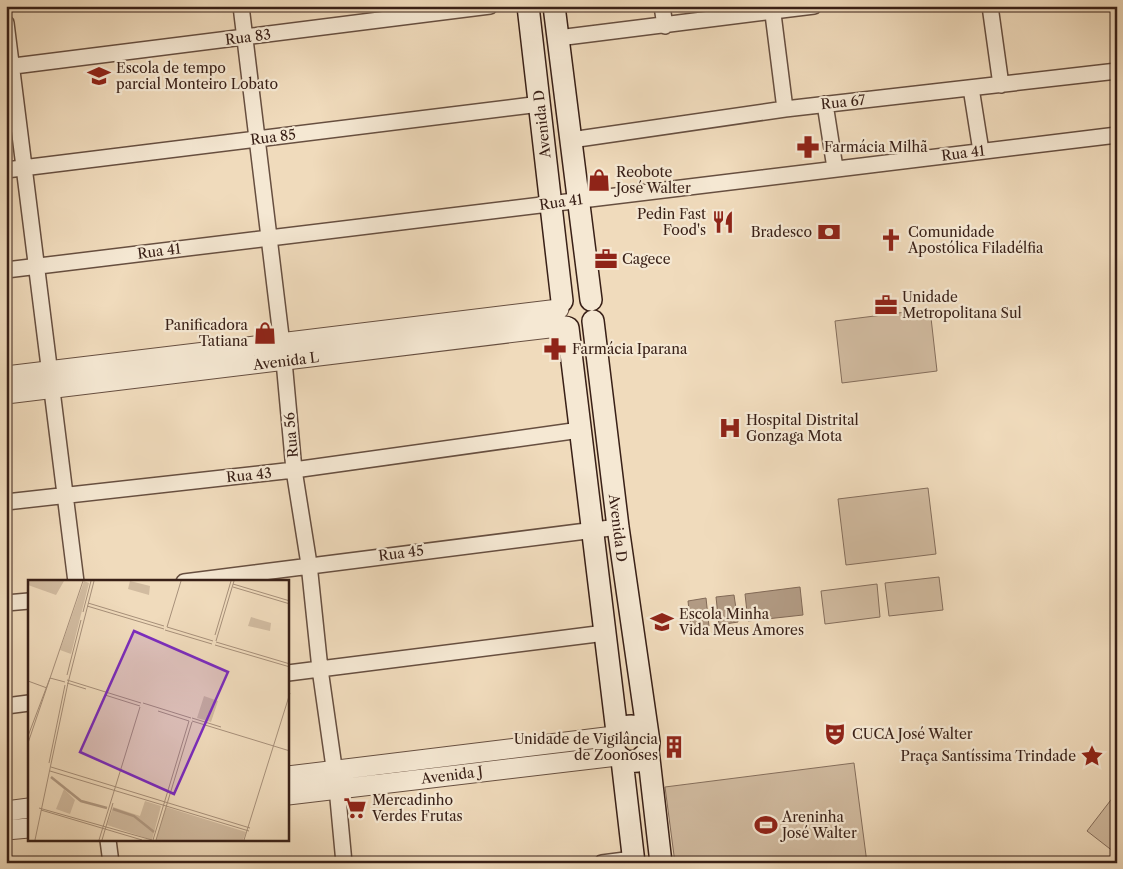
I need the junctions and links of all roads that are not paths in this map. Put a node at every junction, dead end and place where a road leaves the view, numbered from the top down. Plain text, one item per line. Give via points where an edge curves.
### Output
1 (241, 6) edge
2 (490, 6) edge
3 (528, 6) edge
4 (554, 6) edge
5 (662, 6) edge
6 (814, 6) edge
7 (990, 6) edge
8 (772, 9) edge
9 (6, 23) edge
10 (665, 26) junction
11 (246, 37) junction
12 (558, 38) junction
13 (9, 67) edge
14 (1117, 71) edge
15 (1001, 85) junction
16 (971, 88) junction
17 (540, 104) junction
18 (825, 104) junction
19 (785, 109) junction
20 (1117, 135) edge
21 (258, 139) junction
22 (571, 140) junction
23 (981, 151) junction
24 (24, 168) junction
25 (835, 168) junction
26 (6, 170) edge
27 (578, 199) junction
28 (551, 203) junction
29 (269, 237) junction
30 (37, 266) junction
31 (6, 270) edge
32 (592, 310) junction
33 (564, 316) junction
34 (283, 353) junction
35 (6, 376) edge
36 (50, 380) junction
37 (6, 394) edge
38 (580, 430) junction
39 (294, 470) junction
40 (66, 494) junction
41 (6, 502) edge
42 (618, 527) junction
43 (592, 530) junction
44 (309, 564) junction
45 (76, 580) edge
46 (198, 580) edge
47 (28, 601) edge
48 (6, 603) edge
49 (605, 633) junction
50 (320, 669) junction
51 (289, 673) edge
52 (28, 703) edge
53 (6, 706) edge
54 (647, 742) junction
55 (618, 746) junction
56 (334, 770) junction
57 (289, 776) edge
58 (337, 788) junction
59 (289, 795) edge
60 (28, 808) edge
61 (6, 811) edge
62 (28, 828) edge
63 (6, 830) edge
64 (108, 842) edge
65 (634, 861) edge
66 (110, 863) edge
67 (344, 863) edge
68 (602, 863) edge
69 (661, 863) edge

1 - 11 street, Rua 56
2 - 11 street, Rua 83
3 - 17 main road, Avenida D
4 - 12 main road, Avenida D
5 - 10 street
6 - 8 street
7 - 15 street
8 - 10 street
8 - 19 street
9 - 13 street
10 - 12 street
11 - 13 street, Rua 83
11 - 21 street, Rua 56
12 - 22 main road, Avenida D
13 - 24 street
14 - 15 street, Rua 67
15 - 16 street, Rua 67
16 - 18 street, Rua 67
16 - 23 street
17 - 21 street, Rua 85
17 - 28 main road, Avenida D
18 - 19 street, Rua 67
18 - 25 street
19 - 22 street, Rua 67
20 - 23 street, Rua 41
21 - 24 street, Rua 85
21 - 29 street, Rua 56
22 - 27 main road, Avenida D
23 - 25 street, Rua 41
24 - 26 street, Rua 85
24 - 30 street
25 - 27 street, Rua 41
27 - 28 street, Rua 41
27 - 32 main road, Avenida D
28 - 29 street, Rua 41
28 - 33 main road, Avenida D
29 - 30 street, Rua 41
29 - 34 street, Rua 56
30 - 31 street, Rua 41
30 - 36 street
32 - 33 main road via 580,330
32 - 33 main road via 581,294 574,294
32 - 42 main road, Avenida D
33 - 34 street, Avenida L
33 - 38 main road, Avenida D
34 - 36 street, Avenida L
34 - 39 street, Rua 56
35 - 36 street, Avenida L
36 - 37 street, Avenida L
36 - 40 street
38 - 39 street, Rua 43
38 - 43 main road, Avenida D
39 - 40 street, Rua 43
39 - 44 street, Rua 56
40 - 41 street, Rua 43
40 - 45 street
42 - 43 street, Rua 45
42 - 54 main road, Avenida D
43 - 44 street, Rua 45
43 - 49 main road, Avenida D
44 - 46 street, Rua 45
44 - 50 street, Rua 56
47 - 48 street
49 - 50 street
49 - 55 main road, Avenida D
50 - 51 street
50 - 56 street, Rua 56
52 - 53 street
54 - 55 main road via 638,761 632,763
54 - 55 main road via 640,728 626,726
54 - 69 main road, Avenida D
55 - 56 street, Avenida J
55 - 58 street, Avenida J
55 - 65 main road, Avenida D
56 - 57 street, Avenida J
56 - 58 street, Rua 56
58 - 59 street, Avenida J
58 - 67 street, Rua 56
60 - 61 street
62 - 63 street
64 - 66 street
65 - 68 street

